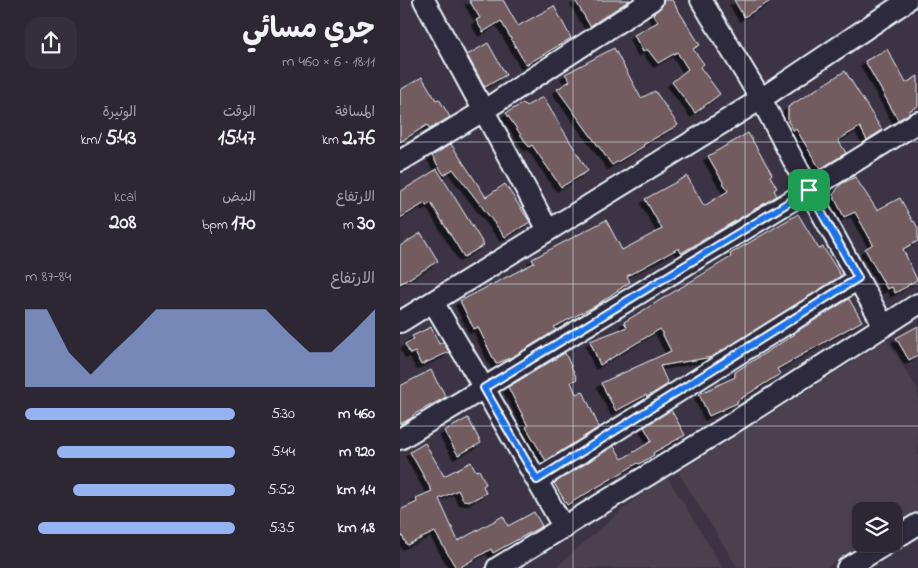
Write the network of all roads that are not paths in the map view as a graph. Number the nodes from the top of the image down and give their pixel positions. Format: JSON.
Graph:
{"nodes":[{"id":1,"x":424,"y":0,"type":"edge"},
{"id":2,"x":652,"y":0,"type":"edge"},
{"id":3,"x":701,"y":0,"type":"edge"},
{"id":4,"x":907,"y":0,"type":"edge"},
{"id":5,"x":761,"y":99,"type":"junction"},
{"id":6,"x":484,"y":112,"type":"junction"},
{"id":7,"x":918,"y":122,"type":"edge"},
{"id":8,"x":400,"y":161,"type":"edge"},
{"id":9,"x":809,"y":190,"type":"junction"},
{"id":10,"x":548,"y":230,"type":"junction"},
{"id":11,"x":858,"y":278,"type":"junction"},
{"id":12,"x":433,"y":302,"type":"junction"},
{"id":13,"x":918,"y":304,"type":"edge"},
{"id":14,"x":400,"y":322,"type":"edge"},
{"id":15,"x":884,"y":326,"type":"junction"},
{"id":16,"x":484,"y":388,"type":"junction"},
{"id":17,"x":400,"y":439,"type":"edge"},
{"id":18,"x":537,"y":480,"type":"junction"},
{"id":19,"x":918,"y":524,"type":"edge"},
{"id":20,"x":564,"y":528,"type":"junction"},
{"id":21,"x":902,"y":534,"type":"edge"},
{"id":22,"x":873,"y":552,"type":"edge"},
{"id":23,"x":498,"y":568,"type":"edge"},
{"id":24,"x":847,"y":568,"type":"edge"}],
"edges":[{"from":1,"to":6,"type":"street"},
{"from":2,"to":6,"type":"street"},
{"from":3,"to":5,"type":"street"},
{"from":4,"to":5,"type":"street"},
{"from":5,"to":9,"type":"street"},
{"from":5,"to":10,"type":"street"},
{"from":6,"to":8,"type":"street"},
{"from":6,"to":10,"type":"street"},
{"from":7,"to":9,"type":"street"},
{"from":9,"to":11,"type":"street"},
{"from":9,"to":16,"type":"street"},
{"from":10,"to":12,"type":"street"},
{"from":11,"to":15,"type":"street"},
{"from":11,"to":18,"type":"street"},
{"from":12,"to":14,"type":"street"},
{"from":12,"to":16,"type":"street"},
{"from":13,"to":15,"type":"street"},
{"from":15,"to":20,"type":"street"},
{"from":16,"to":17,"type":"street"},
{"from":16,"to":18,"type":"street"},
{"from":18,"to":20,"type":"street"},
{"from":19,"to":21,"type":"street"},
{"from":20,"to":23,"type":"street"},
{"from":22,"to":24,"type":"street"}]}
